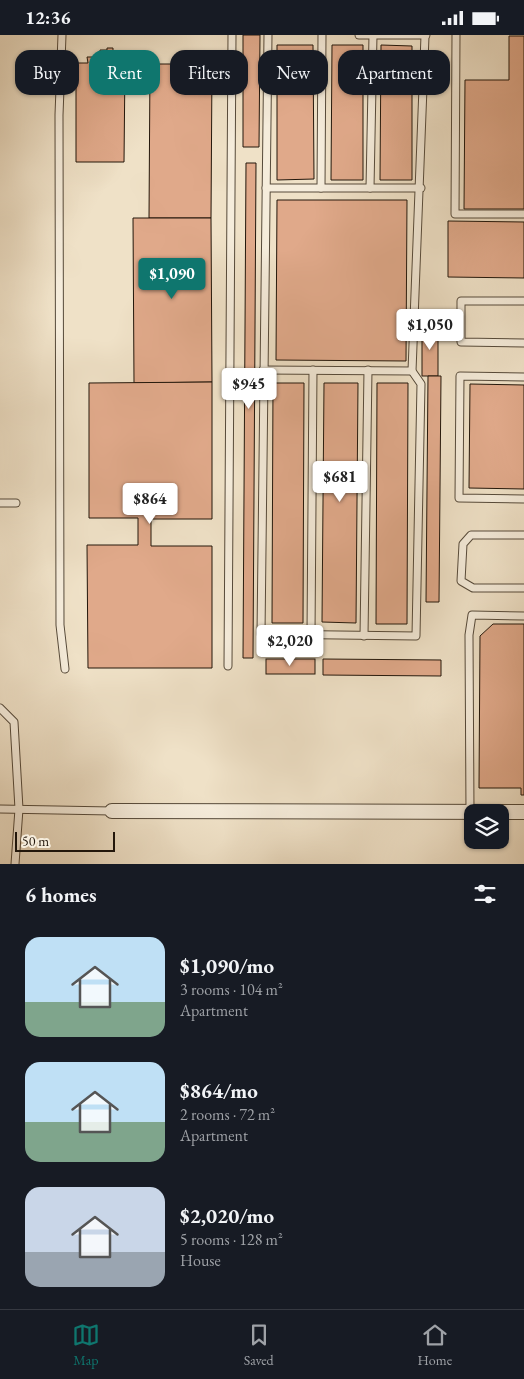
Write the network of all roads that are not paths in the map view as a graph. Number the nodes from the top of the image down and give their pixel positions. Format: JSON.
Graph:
{"nodes":[{"id":1,"x":62,"y":35,"type":"edge"},
{"id":2,"x":232,"y":35,"type":"edge"},
{"id":3,"x":268,"y":35,"type":"edge"},
{"id":4,"x":322,"y":35,"type":"edge"},
{"id":5,"x":359,"y":35,"type":"edge"},
{"id":6,"x":373,"y":35,"type":"edge"},
{"id":7,"x":426,"y":35,"type":"edge"},
{"id":8,"x":456,"y":35,"type":"edge"},
{"id":9,"x":266,"y":188,"type":"junction"},
{"id":10,"x":321,"y":188,"type":"junction"},
{"id":11,"x":370,"y":188,"type":"junction"},
{"id":12,"x":421,"y":188,"type":"junction"},
{"id":13,"x":524,"y":214,"type":"edge"},
{"id":14,"x":524,"y":301,"type":"edge"},
{"id":15,"x":524,"y":343,"type":"edge"},
{"id":16,"x":263,"y":369,"type":"junction"},
{"id":17,"x":314,"y":370,"type":"junction"},
{"id":18,"x":368,"y":370,"type":"junction"},
{"id":19,"x":412,"y":371,"type":"junction"},
{"id":20,"x":524,"y":377,"type":"edge"},
{"id":21,"x":524,"y":499,"type":"edge"},
{"id":22,"x":0,"y":503,"type":"edge"},
{"id":23,"x":16,"y":503,"type":"dead end"},
{"id":24,"x":524,"y":535,"type":"edge"},
{"id":25,"x":524,"y":588,"type":"edge"},
{"id":26,"x":524,"y":616,"type":"edge"},
{"id":27,"x":311,"y":635,"type":"junction"},
{"id":28,"x":364,"y":635,"type":"junction"},
{"id":29,"x":228,"y":666,"type":"dead end"},
{"id":30,"x":65,"y":669,"type":"dead end"},
{"id":31,"x":0,"y":708,"type":"edge"},
{"id":32,"x":470,"y":804,"type":"edge"},
{"id":33,"x":0,"y":809,"type":"edge"},
{"id":34,"x":19,"y":809,"type":"junction"},
{"id":35,"x":112,"y":811,"type":"joint"},
{"id":36,"x":464,"y":812,"type":"edge"},
{"id":37,"x":509,"y":812,"type":"edge"},
{"id":38,"x":524,"y":812,"type":"edge"},
{"id":39,"x":15,"y":864,"type":"edge"}],
"edges":[{"from":1,"to":30,"type":"lane"},
{"from":2,"to":29,"type":"lane"},
{"from":3,"to":9,"type":"lane"},
{"from":4,"to":10,"type":"lane"},
{"from":5,"to":6,"type":"lane"},
{"from":6,"to":7,"type":"lane"},
{"from":6,"to":11,"type":"lane"},
{"from":7,"to":12,"type":"lane"},
{"from":8,"to":13,"type":"lane"},
{"from":9,"to":10,"type":"lane"},
{"from":9,"to":16,"type":"lane"},
{"from":10,"to":11,"type":"lane"},
{"from":11,"to":12,"type":"lane"},
{"from":12,"to":19,"type":"lane"},
{"from":14,"to":15,"type":"lane"},
{"from":16,"to":17,"type":"lane"},
{"from":16,"to":27,"type":"lane"},
{"from":17,"to":18,"type":"lane"},
{"from":17,"to":27,"type":"lane"},
{"from":18,"to":19,"type":"lane"},
{"from":18,"to":28,"type":"lane"},
{"from":19,"to":28,"type":"lane"},
{"from":20,"to":21,"type":"lane"},
{"from":22,"to":23,"type":"lane"},
{"from":24,"to":25,"type":"lane"},
{"from":26,"to":32,"type":"lane"},
{"from":27,"to":28,"type":"lane"},
{"from":31,"to":34,"type":"lane"},
{"from":33,"to":34,"type":"lane"},
{"from":34,"to":35,"type":"lane"},
{"from":34,"to":39,"type":"lane"},
{"from":35,"to":36,"type":"street"},
{"from":37,"to":38,"type":"street"}]}
